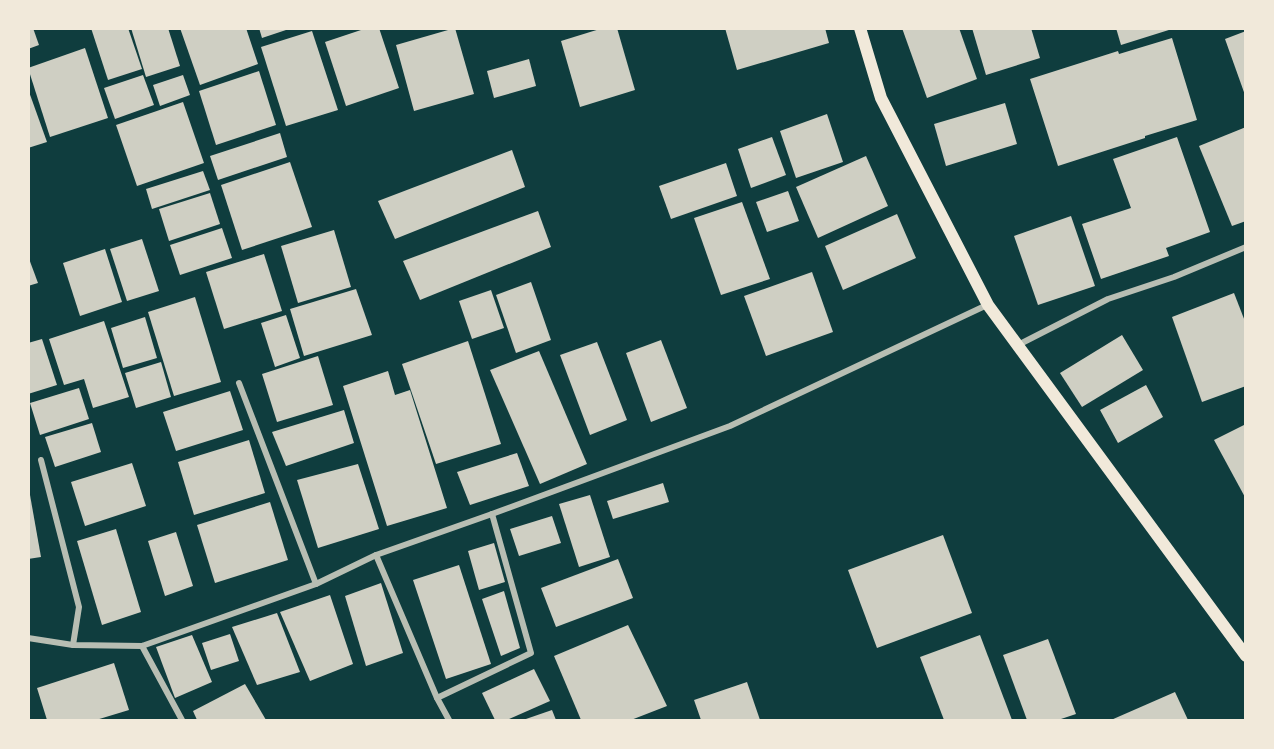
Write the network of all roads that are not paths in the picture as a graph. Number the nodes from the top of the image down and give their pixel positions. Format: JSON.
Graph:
{"nodes":[{"id":1,"x":860,"y":28,"type":"edge"},
{"id":2,"x":1245,"y":247,"type":"edge"},
{"id":3,"x":988,"y":305,"type":"junction"},
{"id":4,"x":1017,"y":346,"type":"junction"},
{"id":5,"x":239,"y":383,"type":"dead end"},
{"id":6,"x":41,"y":460,"type":"dead end"},
{"id":7,"x":492,"y":514,"type":"junction"},
{"id":8,"x":376,"y":555,"type":"junction"},
{"id":9,"x":316,"y":584,"type":"junction"},
{"id":10,"x":28,"y":638,"type":"edge"},
{"id":11,"x":73,"y":645,"type":"junction"},
{"id":12,"x":142,"y":646,"type":"junction"},
{"id":13,"x":1245,"y":656,"type":"edge"},
{"id":14,"x":437,"y":698,"type":"junction"},
{"id":15,"x":182,"y":720,"type":"edge"},
{"id":16,"x":449,"y":720,"type":"edge"}],
"edges":[{"from":1,"to":3,"type":"main road"},
{"from":2,"to":4,"type":"street"},
{"from":3,"to":4,"type":"main road"},
{"from":3,"to":7,"type":"street"},
{"from":4,"to":13,"type":"main road"},
{"from":5,"to":9,"type":"street"},
{"from":6,"to":11,"type":"street"},
{"from":7,"to":8,"type":"street"},
{"from":7,"to":14,"type":"street"},
{"from":8,"to":9,"type":"street"},
{"from":8,"to":14,"type":"street"},
{"from":9,"to":12,"type":"street"},
{"from":10,"to":11,"type":"street"},
{"from":11,"to":12,"type":"street"},
{"from":12,"to":15,"type":"street"},
{"from":14,"to":16,"type":"street"}]}
